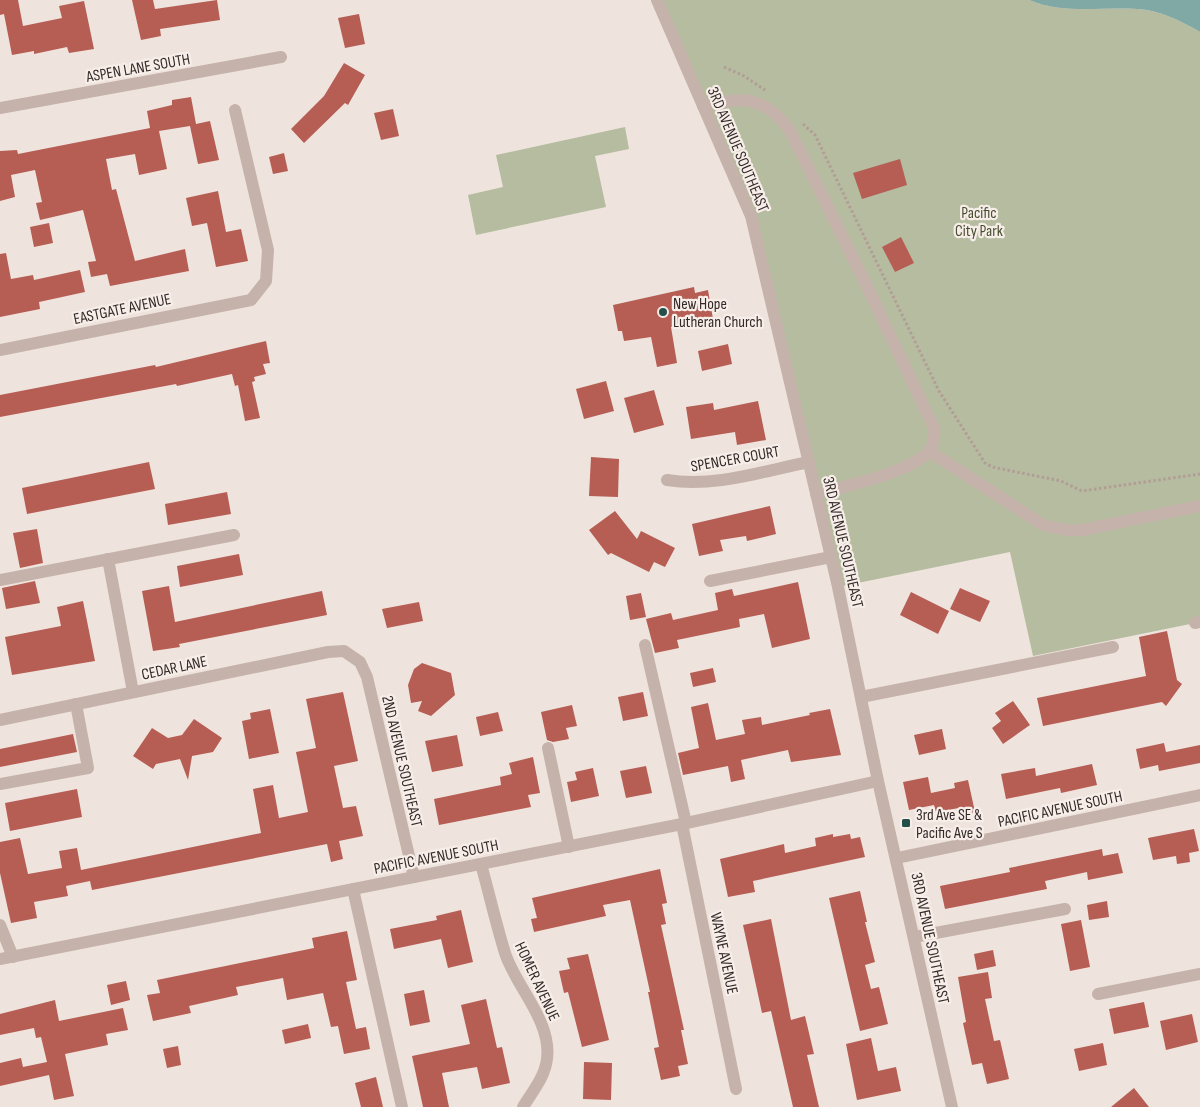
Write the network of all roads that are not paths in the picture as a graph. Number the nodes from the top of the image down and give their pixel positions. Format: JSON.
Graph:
{"nodes":[{"id":1,"x":657,"y":0,"type":"edge"},
{"id":2,"x":280,"y":57,"type":"dead end"},
{"id":3,"x":703,"y":106,"type":"junction"},
{"id":4,"x":0,"y":108,"type":"edge"},
{"id":5,"x":235,"y":110,"type":"dead end"},
{"id":6,"x":0,"y":350,"type":"edge"},
{"id":7,"x":929,"y":452,"type":"junction"},
{"id":8,"x":808,"y":462,"type":"junction"},
{"id":9,"x":667,"y":480,"type":"dead end"},
{"id":10,"x":816,"y":494,"type":"junction"},
{"id":11,"x":1200,"y":506,"type":"edge"},
{"id":12,"x":234,"y":535,"type":"dead end"},
{"id":13,"x":831,"y":558,"type":"junction"},
{"id":14,"x":108,"y":560,"type":"junction"},
{"id":15,"x":0,"y":580,"type":"edge"},
{"id":16,"x":710,"y":581,"type":"dead end"},
{"id":17,"x":645,"y":644,"type":"dead end"},
{"id":18,"x":1113,"y":647,"type":"dead end"},
{"id":19,"x":354,"y":656,"type":"joint"},
{"id":20,"x":133,"y":692,"type":"junction"},
{"id":21,"x":861,"y":698,"type":"junction"},
{"id":22,"x":76,"y":704,"type":"junction"},
{"id":23,"x":0,"y":720,"type":"edge"},
{"id":24,"x":548,"y":748,"type":"dead end"},
{"id":25,"x":878,"y":781,"type":"junction"},
{"id":26,"x":0,"y":784,"type":"edge"},
{"id":27,"x":1200,"y":795,"type":"edge"},
{"id":28,"x":684,"y":824,"type":"junction"},
{"id":29,"x":569,"y":846,"type":"junction"},
{"id":30,"x":897,"y":858,"type":"junction"},
{"id":31,"x":481,"y":864,"type":"junction"},
{"id":32,"x":414,"y":877,"type":"junction"},
{"id":33,"x":353,"y":890,"type":"junction"},
{"id":34,"x":1065,"y":909,"type":"dead end"},
{"id":35,"x":0,"y":925,"type":"edge"},
{"id":36,"x":914,"y":937,"type":"junction"},
{"id":37,"x":13,"y":956,"type":"junction"},
{"id":38,"x":0,"y":959,"type":"edge"},
{"id":39,"x":1200,"y":974,"type":"edge"},
{"id":40,"x":1098,"y":994,"type":"dead end"},
{"id":41,"x":736,"y":1089,"type":"dead end"},
{"id":42,"x":402,"y":1107,"type":"edge"},
{"id":43,"x":523,"y":1107,"type":"edge"},
{"id":44,"x":952,"y":1107,"type":"edge"}],
"edges":[{"from":1,"to":3,"type":"street","name":"3RD AVENUE SOUTHEAST"},
{"from":2,"to":4,"type":"street","name":"ASPEN LANE SOUTH"},
{"from":3,"to":7,"type":"street"},
{"from":3,"to":8,"type":"street","name":"3RD AVENUE SOUTHEAST"},
{"from":5,"to":6,"type":"street","name":"EASTGATE AVENUE"},
{"from":7,"to":10,"type":"street"},
{"from":7,"to":11,"type":"street"},
{"from":8,"to":9,"type":"street","name":"SPENCER COURT"},
{"from":8,"to":10,"type":"street","name":"3RD AVENUE SOUTHEAST"},
{"from":10,"to":13,"type":"street","name":"3RD AVENUE SOUTHEAST"},
{"from":12,"to":14,"type":"street"},
{"from":13,"to":16,"type":"street"},
{"from":13,"to":21,"type":"street","name":"3RD AVENUE SOUTHEAST"},
{"from":14,"to":15,"type":"street"},
{"from":14,"to":20,"type":"street"},
{"from":17,"to":28,"type":"street","name":"WAYNE AVENUE"},
{"from":18,"to":21,"type":"street"},
{"from":19,"to":20,"type":"street","name":"CEDAR LANE"},
{"from":19,"to":32,"type":"street","name":"2ND AVENUE SOUTHEAST"},
{"from":20,"to":22,"type":"street","name":"CEDAR LANE"},
{"from":21,"to":25,"type":"street","name":"3RD AVENUE SOUTHEAST"},
{"from":22,"to":23,"type":"street","name":"CEDAR LANE"},
{"from":22,"to":26,"type":"street"},
{"from":24,"to":29,"type":"street"},
{"from":25,"to":28,"type":"street","name":"PACIFIC AVENUE SOUTH"},
{"from":25,"to":30,"type":"street","name":"3RD AVENUE SOUTHEAST"},
{"from":27,"to":30,"type":"street","name":"PACIFIC AVENUE SOUTH"},
{"from":28,"to":29,"type":"street","name":"PACIFIC AVENUE SOUTH"},
{"from":28,"to":41,"type":"street","name":"WAYNE AVENUE"},
{"from":29,"to":31,"type":"street","name":"PACIFIC AVENUE SOUTH"},
{"from":30,"to":36,"type":"street","name":"3RD AVENUE SOUTHEAST"},
{"from":31,"to":32,"type":"street","name":"PACIFIC AVENUE SOUTH"},
{"from":31,"to":43,"type":"street","name":"HOMER AVENUE"},
{"from":32,"to":33,"type":"street","name":"PACIFIC AVENUE SOUTH"},
{"from":33,"to":37,"type":"street","name":"PACIFIC AVENUE SOUTH"},
{"from":33,"to":42,"type":"street"},
{"from":34,"to":36,"type":"street"},
{"from":35,"to":37,"type":"street"},
{"from":36,"to":44,"type":"street","name":"3RD AVENUE SOUTHEAST"},
{"from":37,"to":38,"type":"street","name":"PACIFIC AVENUE SOUTH"},
{"from":39,"to":40,"type":"street"}]}
